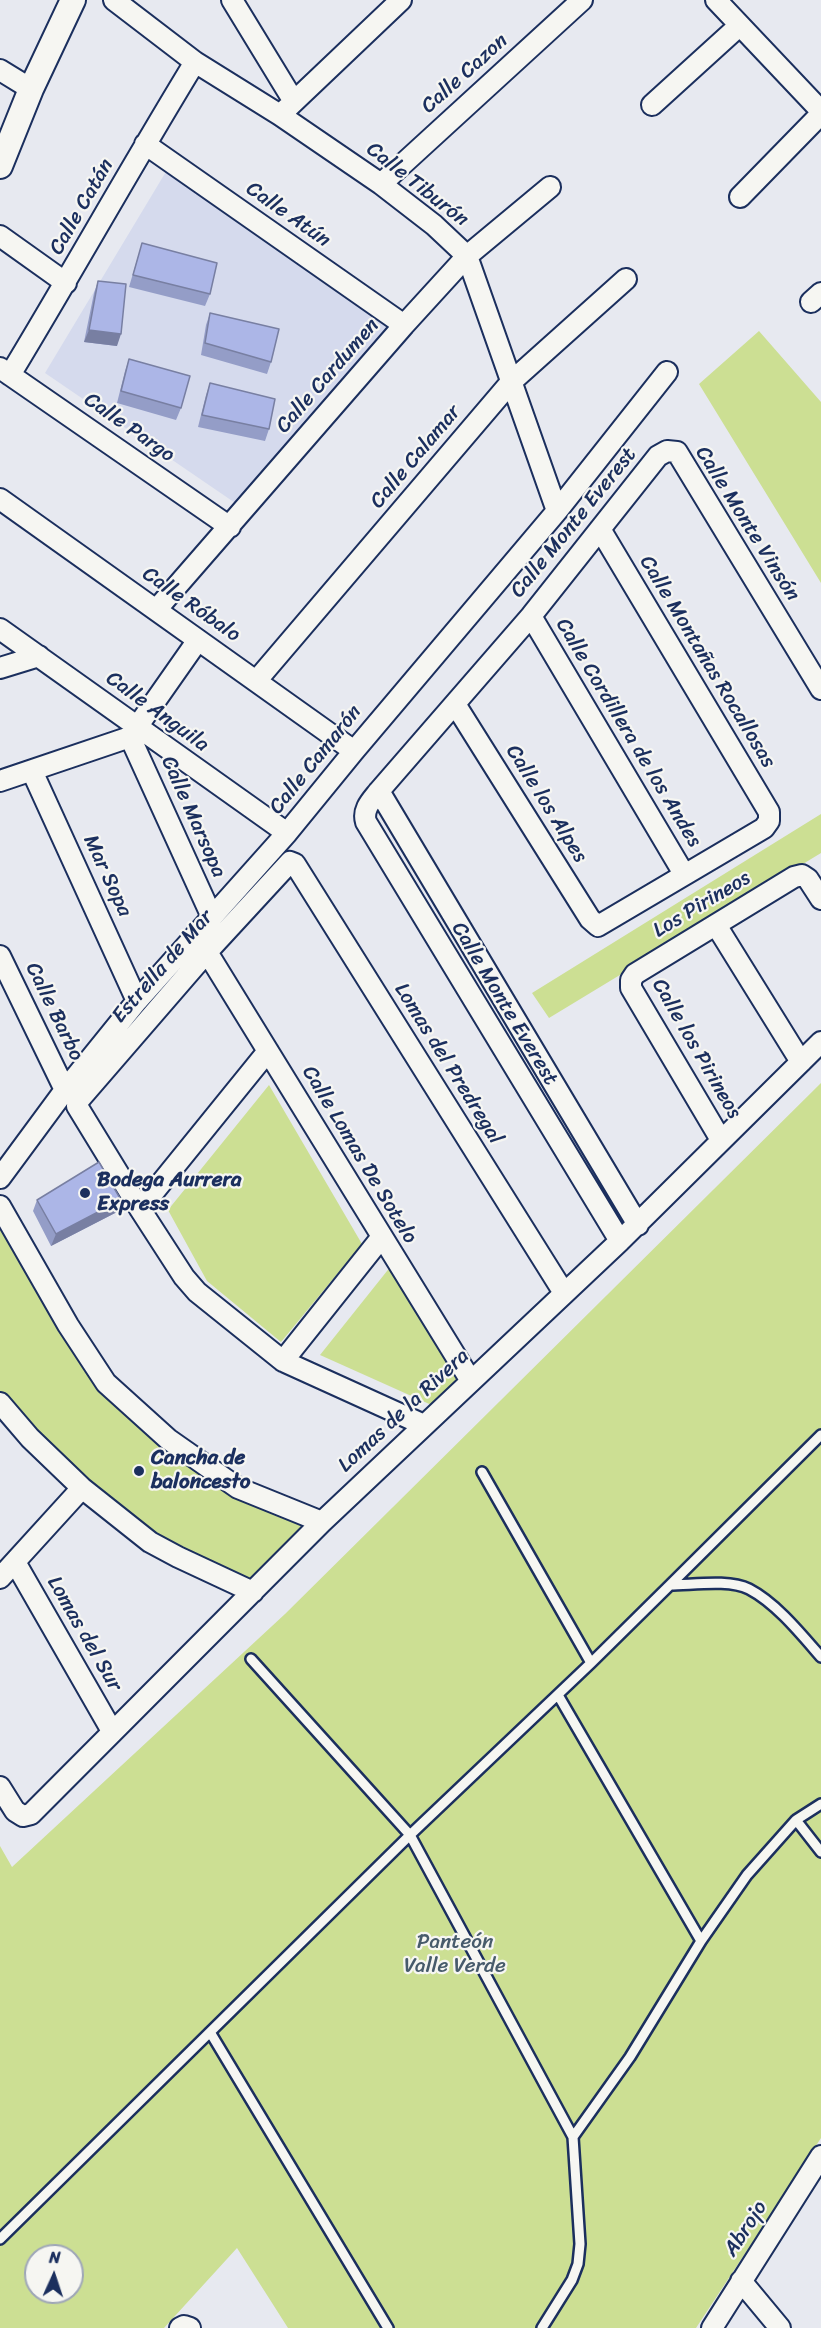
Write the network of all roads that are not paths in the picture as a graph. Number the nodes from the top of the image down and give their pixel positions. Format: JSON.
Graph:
{"nodes":[{"id":1,"x":73,"y":0,"type":"edge"},
{"id":2,"x":114,"y":0,"type":"edge"},
{"id":3,"x":232,"y":0,"type":"edge"},
{"id":4,"x":582,"y":0,"type":"edge"},
{"id":5,"x":716,"y":0,"type":"edge"},
{"id":6,"x":394,"y":3,"type":"edge"},
{"id":7,"x":739,"y":26,"type":"junction"},
{"id":8,"x":195,"y":62,"type":"junction"},
{"id":9,"x":0,"y":70,"type":"edge"},
{"id":10,"x":31,"y":89,"type":"junction"},
{"id":11,"x":652,"y":105,"type":"dead end"},
{"id":12,"x":286,"y":107,"type":"junction"},
{"id":13,"x":821,"y":112,"type":"edge"},
{"id":14,"x":145,"y":144,"type":"junction"},
{"id":15,"x":0,"y":166,"type":"edge"},
{"id":16,"x":381,"y":184,"type":"junction"},
{"id":17,"x":550,"y":187,"type":"dead end"},
{"id":18,"x":740,"y":197,"type":"dead end"},
{"id":19,"x":0,"y":236,"type":"edge"},
{"id":20,"x":467,"y":256,"type":"junction"},
{"id":21,"x":626,"y":279,"type":"dead end"},
{"id":22,"x":66,"y":283,"type":"junction"},
{"id":23,"x":404,"y":325,"type":"junction"},
{"id":24,"x":5,"y":371,"type":"edge"},
{"id":25,"x":667,"y":372,"type":"dead end"},
{"id":26,"x":511,"y":382,"type":"junction"},
{"id":27,"x":667,"y":451,"type":"joint"},
{"id":28,"x":0,"y":499,"type":"edge"},
{"id":29,"x":556,"y":511,"type":"junction"},
{"id":30,"x":230,"y":527,"type":"junction"},
{"id":31,"x":600,"y":529,"type":"junction"},
{"id":32,"x":156,"y":610,"type":"junction"},
{"id":33,"x":531,"y":616,"type":"junction"},
{"id":34,"x":0,"y":629,"type":"edge"},
{"id":35,"x":198,"y":640,"type":"junction"},
{"id":36,"x":39,"y":656,"type":"junction"},
{"id":37,"x":0,"y":668,"type":"edge"},
{"id":38,"x":256,"y":681,"type":"junction"},
{"id":39,"x":821,"y":689,"type":"edge"},
{"id":40,"x":455,"y":704,"type":"junction"},
{"id":41,"x":133,"y":732,"type":"junction"},
{"id":42,"x":354,"y":751,"type":"junction"},
{"id":43,"x":32,"y":771,"type":"junction"},
{"id":44,"x":0,"y":781,"type":"edge"},
{"id":45,"x":379,"y":791,"type":"junction"},
{"id":46,"x":287,"y":833,"type":"junction"},
{"id":47,"x":290,"y":862,"type":"joint"},
{"id":48,"x":684,"y":874,"type":"junction"},
{"id":49,"x":821,"y":899,"type":"edge"},
{"id":50,"x":212,"y":917,"type":"junction"},
{"id":51,"x":716,"y":925,"type":"junction"},
{"id":52,"x":207,"y":952,"type":"junction"},
{"id":53,"x":0,"y":956,"type":"edge"},
{"id":54,"x":631,"y":980,"type":"joint"},
{"id":55,"x":138,"y":1001,"type":"junction"},
{"id":56,"x":821,"y":1042,"type":"edge"},
{"id":57,"x":268,"y":1051,"type":"junction"},
{"id":58,"x":801,"y":1062,"type":"junction"},
{"id":59,"x":65,"y":1090,"type":"junction"},
{"id":60,"x":721,"y":1140,"type":"junction"},
{"id":61,"x":0,"y":1178,"type":"edge"},
{"id":62,"x":0,"y":1206,"type":"edge"},
{"id":63,"x":140,"y":1209,"type":"junction"},
{"id":64,"x":638,"y":1225,"type":"junction"},
{"id":65,"x":381,"y":1238,"type":"junction"},
{"id":66,"x":620,"y":1241,"type":"junction"},
{"id":67,"x":564,"y":1293,"type":"junction"},
{"id":68,"x":283,"y":1361,"type":"junction"},
{"id":69,"x":471,"y":1381,"type":"junction"},
{"id":70,"x":0,"y":1403,"type":"edge"},
{"id":71,"x":424,"y":1425,"type":"junction"},
{"id":72,"x":821,"y":1435,"type":"edge"},
{"id":73,"x":482,"y":1472,"type":"dead end"},
{"id":74,"x":82,"y":1488,"type":"junction"},
{"id":75,"x":322,"y":1522,"type":"junction"},
{"id":76,"x":15,"y":1562,"type":"junction"},
{"id":77,"x":0,"y":1578,"type":"edge"},
{"id":78,"x":670,"y":1585,"type":"junction"},
{"id":79,"x":253,"y":1592,"type":"junction"},
{"id":80,"x":821,"y":1656,"type":"edge"},
{"id":81,"x":252,"y":1659,"type":"dead end"},
{"id":82,"x":591,"y":1663,"type":"junction"},
{"id":83,"x":558,"y":1695,"type":"junction"},
{"id":84,"x":112,"y":1731,"type":"junction"},
{"id":85,"x":0,"y":1787,"type":"edge"},
{"id":86,"x":821,"y":1804,"type":"edge"},
{"id":87,"x":796,"y":1820,"type":"junction"},
{"id":88,"x":410,"y":1835,"type":"junction"},
{"id":89,"x":821,"y":1852,"type":"edge"},
{"id":90,"x":701,"y":1941,"type":"junction"},
{"id":91,"x":210,"y":2032,"type":"junction"},
{"id":92,"x":573,"y":2137,"type":"junction"},
{"id":93,"x":819,"y":2164,"type":"edge"},
{"id":94,"x":0,"y":2239,"type":"edge"},
{"id":95,"x":741,"y":2281,"type":"junction"},
{"id":96,"x":388,"y":2328,"type":"edge"},
{"id":97,"x":542,"y":2328,"type":"edge"},
{"id":98,"x":712,"y":2328,"type":"edge"},
{"id":99,"x":780,"y":2328,"type":"edge"}],
"edges":[{"from":1,"to":10,"type":"street"},
{"from":2,"to":8,"type":"street","name":"Calle Tiburón"},
{"from":3,"to":12,"type":"street"},
{"from":4,"to":16,"type":"street","name":"Calle Cazon"},
{"from":5,"to":7,"type":"street"},
{"from":6,"to":12,"type":"street"},
{"from":7,"to":11,"type":"street"},
{"from":7,"to":13,"type":"street"},
{"from":8,"to":12,"type":"street","name":"Calle Tiburón"},
{"from":8,"to":14,"type":"street","name":"Calle Catán"},
{"from":9,"to":10,"type":"street"},
{"from":10,"to":15,"type":"street"},
{"from":12,"to":16,"type":"street","name":"Calle Tiburón"},
{"from":13,"to":18,"type":"street"},
{"from":14,"to":22,"type":"street","name":"Calle Catán"},
{"from":14,"to":23,"type":"street","name":"Calle Atún"},
{"from":16,"to":20,"type":"street","name":"Calle Tiburón"},
{"from":17,"to":20,"type":"street","name":"Calle Cardumen"},
{"from":19,"to":22,"type":"street"},
{"from":20,"to":23,"type":"street","name":"Calle Cardumen"},
{"from":20,"to":26,"type":"street","name":"Calle Tiburón"},
{"from":21,"to":26,"type":"street","name":"Calle Calamar"},
{"from":22,"to":24,"type":"street","name":"Calle Catán"},
{"from":23,"to":30,"type":"street","name":"Calle Cardumen"},
{"from":24,"to":30,"type":"street","name":"Calle Pargo"},
{"from":25,"to":29,"type":"street","name":"Calle Camarón"},
{"from":26,"to":29,"type":"street","name":"Calle Tiburón"},
{"from":26,"to":38,"type":"street","name":"Calle Calamar"},
{"from":27,"to":31,"type":"street","name":"Calle Monte Everest"},
{"from":27,"to":39,"type":"street","name":"Calle Monte Vinsón"},
{"from":28,"to":32,"type":"street","name":"Calle Róbalo"},
{"from":29,"to":42,"type":"street","name":"Calle Camarón"},
{"from":30,"to":32,"type":"street","name":"Calle Cardumen"},
{"from":31,"to":33,"type":"street","name":"Calle Monte Everest"},
{"from":31,"to":48,"type":"street","name":"Calle Montañas Rocallosas"},
{"from":32,"to":35,"type":"street","name":"Calle Róbalo"},
{"from":33,"to":40,"type":"street","name":"Calle Monte Everest"},
{"from":33,"to":48,"type":"street","name":"Calle Cordillera de los Andes"},
{"from":34,"to":36,"type":"street","name":"Calle Anguila"},
{"from":35,"to":38,"type":"street","name":"Calle Róbalo"},
{"from":35,"to":41,"type":"street"},
{"from":36,"to":37,"type":"street"},
{"from":36,"to":41,"type":"street","name":"Calle Anguila"},
{"from":38,"to":42,"type":"street","name":"Calle Róbalo"},
{"from":40,"to":45,"type":"street","name":"Calle Monte Everest"},
{"from":40,"to":48,"type":"street","name":"Calle los Alpes"},
{"from":41,"to":43,"type":"street"},
{"from":41,"to":46,"type":"street","name":"Calle Anguila"},
{"from":41,"to":50,"type":"street","name":"Calle Marsopa"},
{"from":42,"to":46,"type":"street","name":"Calle Camarón"},
{"from":43,"to":44,"type":"street"},
{"from":43,"to":55,"type":"street","name":"Mar Sopa"},
{"from":45,"to":64,"type":"street","name":"Calle Monte Everest"},
{"from":45,"to":66,"type":"street","name":"Calle Monte Everest"},
{"from":46,"to":50,"type":"street","name":"Calle Camarón"},
{"from":47,"to":52,"type":"street","name":"Estrella de Mar"},
{"from":47,"to":67,"type":"street","name":"Lomas del Predregal"},
{"from":49,"to":51,"type":"street","name":"Los Pirineos"},
{"from":50,"to":55,"type":"street","name":"Calle Camarón"},
{"from":51,"to":54,"type":"street","name":"Los Pirineos"},
{"from":51,"to":58,"type":"street"},
{"from":52,"to":57,"type":"street","name":"Calle Lomas De Sotelo"},
{"from":52,"to":63,"type":"street","name":"Estrella de Mar"},
{"from":53,"to":59,"type":"street","name":"Calle Barbo"},
{"from":54,"to":60,"type":"street","name":"Calle los Pirineos"},
{"from":55,"to":59,"type":"street","name":"Calle Camarón"},
{"from":56,"to":58,"type":"street","name":"Lomas de la Rivera"},
{"from":57,"to":63,"type":"street"},
{"from":57,"to":65,"type":"street","name":"Calle Lomas De Sotelo"},
{"from":58,"to":60,"type":"street","name":"Lomas de la Rivera"},
{"from":59,"to":61,"type":"street","name":"Calle Camarón"},
{"from":60,"to":64,"type":"street","name":"Lomas de la Rivera"},
{"from":62,"to":75,"type":"street"},
{"from":63,"to":68,"type":"street"},
{"from":64,"to":66,"type":"street","name":"Lomas de la Rivera"},
{"from":65,"to":68,"type":"street"},
{"from":65,"to":69,"type":"street","name":"Calle Lomas De Sotelo"},
{"from":66,"to":67,"type":"street","name":"Lomas de la Rivera"},
{"from":67,"to":69,"type":"street","name":"Lomas de la Rivera"},
{"from":68,"to":71,"type":"street"},
{"from":69,"to":71,"type":"street","name":"Lomas de la Rivera"},
{"from":70,"to":74,"type":"street"},
{"from":71,"to":75,"type":"street","name":"Lomas de la Rivera"},
{"from":72,"to":78,"type":"lane"},
{"from":73,"to":82,"type":"lane"},
{"from":74,"to":76,"type":"street"},
{"from":74,"to":79,"type":"street"},
{"from":75,"to":79,"type":"street","name":"Lomas de la Rivera"},
{"from":76,"to":77,"type":"street"},
{"from":76,"to":84,"type":"street","name":"Lomas del Sur"},
{"from":78,"to":80,"type":"lane"},
{"from":78,"to":82,"type":"lane"},
{"from":79,"to":84,"type":"street","name":"Lomas de la Rivera"},
{"from":81,"to":88,"type":"lane"},
{"from":82,"to":83,"type":"lane"},
{"from":83,"to":88,"type":"lane"},
{"from":83,"to":90,"type":"lane"},
{"from":84,"to":85,"type":"street","name":"Lomas de la Rivera"},
{"from":86,"to":87,"type":"lane"},
{"from":87,"to":89,"type":"lane"},
{"from":87,"to":90,"type":"lane"},
{"from":88,"to":91,"type":"lane"},
{"from":88,"to":92,"type":"lane"},
{"from":90,"to":92,"type":"lane"},
{"from":91,"to":94,"type":"lane"},
{"from":91,"to":96,"type":"lane"},
{"from":92,"to":97,"type":"lane"},
{"from":93,"to":95,"type":"street","name":"Abrojo"},
{"from":95,"to":98,"type":"street","name":"Abrojo"},
{"from":95,"to":99,"type":"street"}]}
